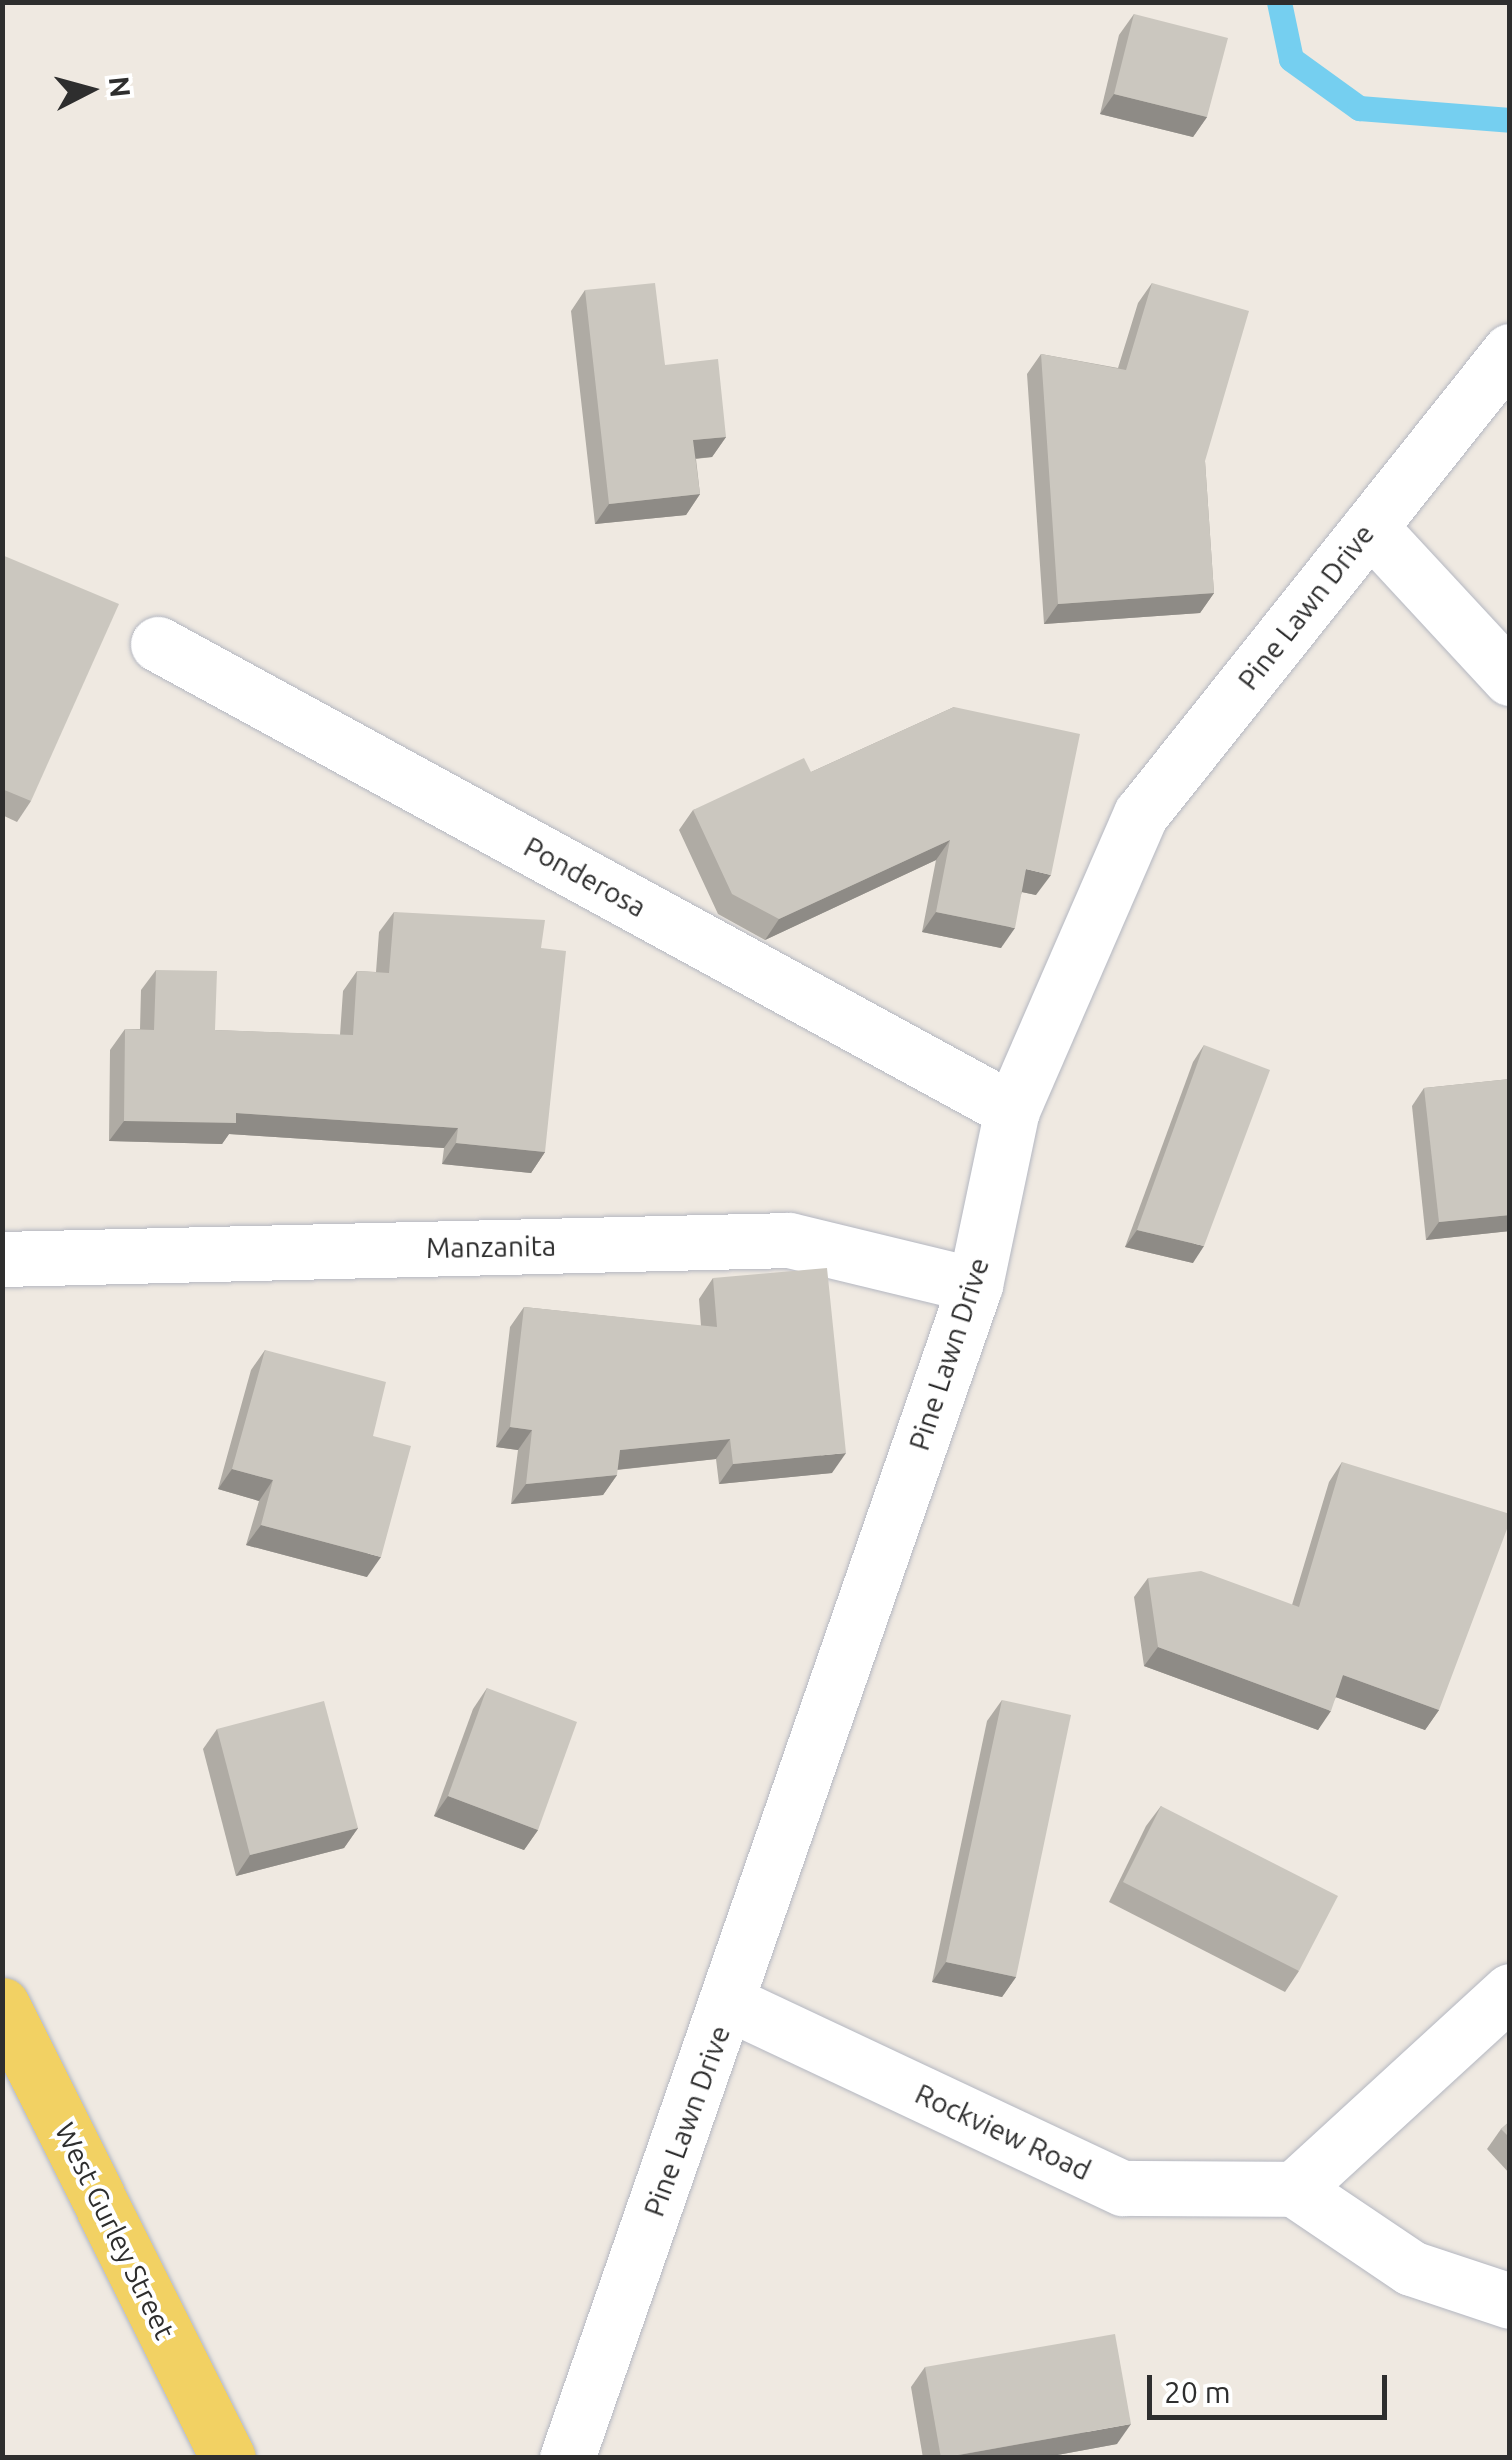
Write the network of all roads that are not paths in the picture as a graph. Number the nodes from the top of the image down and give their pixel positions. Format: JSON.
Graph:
{"nodes":[{"id":1,"x":1510,"y":351,"type":"edge"},
{"id":2,"x":1370,"y":527,"type":"junction"},
{"id":3,"x":158,"y":644,"type":"dead end"},
{"id":4,"x":1510,"y":678,"type":"edge"},
{"id":5,"x":1012,"y":1110,"type":"junction"},
{"id":6,"x":2,"y":1259,"type":"edge"},
{"id":7,"x":975,"y":1285,"type":"junction"},
{"id":8,"x":1510,"y":1991,"type":"edge"},
{"id":9,"x":729,"y":2003,"type":"junction"},
{"id":10,"x":2,"y":2005,"type":"edge"},
{"id":11,"x":1294,"y":2189,"type":"junction"},
{"id":12,"x":1510,"y":2302,"type":"edge"},
{"id":13,"x":228,"y":2458,"type":"edge"},
{"id":14,"x":567,"y":2458,"type":"edge"}],
"edges":[{"from":1,"to":2,"type":"street","name":"Pine Lawn Drive"},
{"from":2,"to":4,"type":"street"},
{"from":2,"to":5,"type":"street","name":"Pine Lawn Drive"},
{"from":3,"to":5,"type":"street","name":"Ponderosa"},
{"from":5,"to":7,"type":"street","name":"Pine Lawn Drive"},
{"from":6,"to":7,"type":"street","name":"Manzanita"},
{"from":7,"to":9,"type":"street","name":"Pine Lawn Drive"},
{"from":8,"to":11,"type":"street"},
{"from":9,"to":11,"type":"street","name":"Rockview Road"},
{"from":9,"to":14,"type":"street","name":"Pine Lawn Drive"},
{"from":10,"to":13,"type":"main road","name":"West Gurley Street"},
{"from":11,"to":12,"type":"street"}]}
